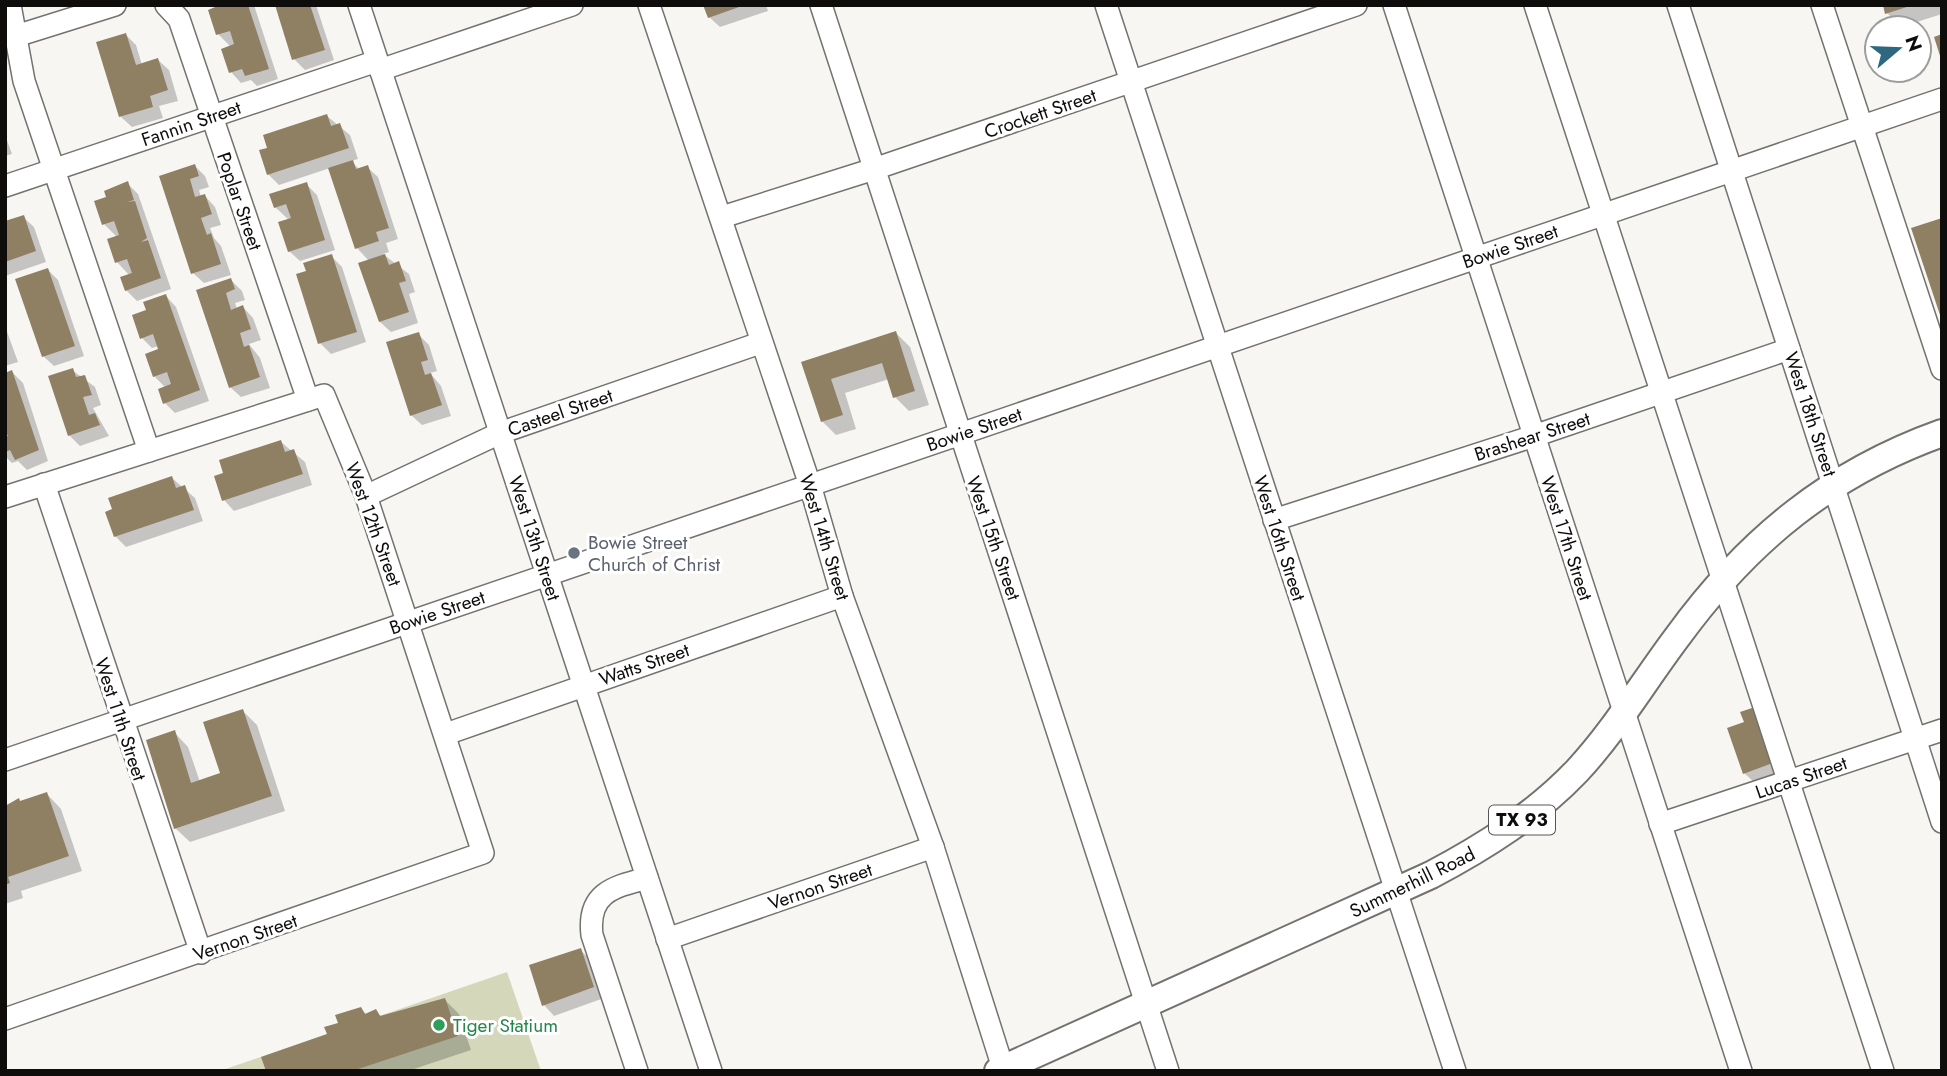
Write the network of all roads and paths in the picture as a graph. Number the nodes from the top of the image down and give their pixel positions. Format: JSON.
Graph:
{"nodes":[{"id":1,"x":10,"y":5,"type":"edge"},
{"id":2,"x":115,"y":5,"type":"edge"},
{"id":3,"x":166,"y":5,"type":"edge"},
{"id":4,"x":359,"y":5,"type":"edge"},
{"id":5,"x":572,"y":5,"type":"edge"},
{"id":6,"x":649,"y":5,"type":"edge"},
{"id":7,"x":821,"y":5,"type":"edge"},
{"id":8,"x":1106,"y":5,"type":"edge"},
{"id":9,"x":1356,"y":5,"type":"edge"},
{"id":10,"x":1394,"y":5,"type":"edge"},
{"id":11,"x":1535,"y":5,"type":"edge"},
{"id":12,"x":1678,"y":5,"type":"edge"},
{"id":13,"x":1822,"y":5,"type":"edge"},
{"id":14,"x":16,"y":36,"type":"junction"},
{"id":15,"x":379,"y":65,"type":"junction"},
{"id":16,"x":1131,"y":83,"type":"junction"},
{"id":17,"x":1942,"y":99,"type":"edge"},
{"id":18,"x":211,"y":117,"type":"junction"},
{"id":19,"x":1862,"y":126,"type":"junction"},
{"id":20,"x":874,"y":169,"type":"junction"},
{"id":21,"x":52,"y":170,"type":"junction"},
{"id":22,"x":1732,"y":171,"type":"junction"},
{"id":23,"x":5,"y":186,"type":"edge"},
{"id":24,"x":1603,"y":215,"type":"junction"},
{"id":25,"x":722,"y":217,"type":"junction"},
{"id":26,"x":1476,"y":258,"type":"junction"},
{"id":27,"x":760,"y":342,"type":"junction"},
{"id":28,"x":1217,"y":346,"type":"junction"},
{"id":29,"x":1789,"y":349,"type":"junction"},
{"id":30,"x":1942,"y":369,"type":"edge"},
{"id":31,"x":1661,"y":393,"type":"junction"},
{"id":32,"x":316,"y":398,"type":"junction"},
{"id":33,"x":500,"y":433,"type":"junction"},
{"id":34,"x":1942,"y":433,"type":"edge"},
{"id":35,"x":959,"y":434,"type":"junction"},
{"id":36,"x":1534,"y":436,"type":"junction"},
{"id":37,"x":149,"y":451,"type":"junction"},
{"id":38,"x":44,"y":484,"type":"junction"},
{"id":39,"x":1834,"y":484,"type":"junction"},
{"id":40,"x":810,"y":485,"type":"junction"},
{"id":41,"x":366,"y":496,"type":"junction"},
{"id":42,"x":5,"y":497,"type":"edge"},
{"id":43,"x":1275,"y":520,"type":"junction"},
{"id":44,"x":547,"y":575,"type":"junction"},
{"id":45,"x":1722,"y":579,"type":"junction"},
{"id":46,"x":842,"y":596,"type":"junction"},
{"id":47,"x":408,"y":622,"type":"junction"},
{"id":48,"x":584,"y":685,"type":"junction"},
{"id":49,"x":1624,"y":715,"type":"junction"},
{"id":50,"x":121,"y":720,"type":"junction"},
{"id":51,"x":1942,"y":730,"type":"edge"},
{"id":52,"x":446,"y":734,"type":"junction"},
{"id":53,"x":1915,"y":739,"type":"junction"},
{"id":54,"x":5,"y":760,"type":"edge"},
{"id":55,"x":1788,"y":781,"type":"junction"},
{"id":56,"x":1942,"y":822,"type":"edge"},
{"id":57,"x":1660,"y":824,"type":"junction"},
{"id":58,"x":933,"y":847,"type":"junction"},
{"id":59,"x":483,"y":853,"type":"joint"},
{"id":60,"x":647,"y":878,"type":"junction"},
{"id":61,"x":1396,"y":892,"type":"junction"},
{"id":62,"x":667,"y":939,"type":"junction"},
{"id":63,"x":201,"y":953,"type":"junction"},
{"id":64,"x":1146,"y":1004,"type":"junction"},
{"id":65,"x":5,"y":1018,"type":"edge"},
{"id":66,"x":1001,"y":1070,"type":"edge"},
{"id":67,"x":636,"y":1071,"type":"edge"},
{"id":68,"x":711,"y":1071,"type":"edge"},
{"id":69,"x":1168,"y":1071,"type":"edge"},
{"id":70,"x":1455,"y":1071,"type":"edge"},
{"id":71,"x":1741,"y":1071,"type":"edge"},
{"id":72,"x":1883,"y":1071,"type":"edge"}],
"edges":[{"from":1,"to":14,"type":"street"},
{"from":2,"to":14,"type":"street"},
{"from":3,"to":18,"type":"street","name":"Poplar Street"},
{"from":4,"to":15,"type":"street","name":"West 13th Street"},
{"from":5,"to":15,"type":"street","name":"Fannin Street"},
{"from":6,"to":25,"type":"street","name":"West 14th Street"},
{"from":7,"to":20,"type":"street","name":"West 15th Street"},
{"from":8,"to":16,"type":"street","name":"West 16th Street"},
{"from":9,"to":16,"type":"street","name":"Crockett Street"},
{"from":10,"to":26,"type":"street","name":"West 17th Street"},
{"from":11,"to":24,"type":"street"},
{"from":12,"to":22,"type":"street","name":"West 18th Street"},
{"from":13,"to":19,"type":"street"},
{"from":14,"to":21,"type":"street"},
{"from":15,"to":18,"type":"street","name":"Fannin Street"},
{"from":15,"to":33,"type":"street","name":"West 13th Street"},
{"from":16,"to":20,"type":"street","name":"Crockett Street"},
{"from":16,"to":28,"type":"street","name":"West 16th Street"},
{"from":17,"to":19,"type":"street","name":"Bowie Street"},
{"from":18,"to":21,"type":"street","name":"Fannin Street"},
{"from":18,"to":32,"type":"street","name":"Poplar Street"},
{"from":19,"to":22,"type":"street","name":"Bowie Street"},
{"from":19,"to":30,"type":"street"},
{"from":20,"to":25,"type":"street","name":"Crockett Street"},
{"from":20,"to":35,"type":"street","name":"West 15th Street"},
{"from":21,"to":23,"type":"street","name":"Fannin Street"},
{"from":21,"to":37,"type":"street"},
{"from":22,"to":24,"type":"street","name":"Bowie Street"},
{"from":22,"to":29,"type":"street","name":"West 18th Street"},
{"from":24,"to":26,"type":"street","name":"Bowie Street"},
{"from":24,"to":31,"type":"street"},
{"from":25,"to":27,"type":"street","name":"West 14th Street"},
{"from":26,"to":28,"type":"street","name":"Bowie Street"},
{"from":26,"to":36,"type":"street","name":"West 17th Street"},
{"from":27,"to":33,"type":"street","name":"Casteel Street"},
{"from":27,"to":40,"type":"street","name":"West 14th Street"},
{"from":28,"to":35,"type":"street","name":"Bowie Street"},
{"from":28,"to":43,"type":"street","name":"West 16th Street"},
{"from":29,"to":31,"type":"street","name":"Brashear Street"},
{"from":29,"to":39,"type":"street","name":"West 18th Street"},
{"from":31,"to":36,"type":"street","name":"Brashear Street"},
{"from":31,"to":45,"type":"street"},
{"from":32,"to":37,"type":"street"},
{"from":32,"to":41,"type":"street","name":"West 12th Street"},
{"from":33,"to":41,"type":"street","name":"Casteel Street"},
{"from":33,"to":44,"type":"street","name":"West 13th Street"},
{"from":34,"to":39,"type":"main road","name":"Summerhill Road","number":"TX 93"},
{"from":35,"to":40,"type":"street","name":"Bowie Street"},
{"from":35,"to":64,"type":"street","name":"West 15th Street"},
{"from":36,"to":43,"type":"street","name":"Brashear Street"},
{"from":36,"to":49,"type":"street","name":"West 17th Street"},
{"from":37,"to":38,"type":"street"},
{"from":38,"to":42,"type":"street"},
{"from":38,"to":50,"type":"street","name":"West 11th Street"},
{"from":39,"to":45,"type":"main road","name":"Summerhill Road","number":"TX 93"},
{"from":39,"to":53,"type":"street","name":"West 18th Street"},
{"from":40,"to":44,"type":"street","name":"Bowie Street"},
{"from":40,"to":46,"type":"street","name":"West 14th Street"},
{"from":41,"to":47,"type":"street","name":"West 12th Street"},
{"from":43,"to":61,"type":"street","name":"West 16th Street"},
{"from":44,"to":47,"type":"street","name":"Bowie Street"},
{"from":44,"to":48,"type":"street","name":"West 13th Street"},
{"from":45,"to":49,"type":"main road","name":"Summerhill Road","number":"TX 93"},
{"from":45,"to":55,"type":"street"},
{"from":46,"to":48,"type":"street","name":"Watts Street"},
{"from":46,"to":58,"type":"street","name":"West 14th Street"},
{"from":47,"to":50,"type":"street","name":"Bowie Street"},
{"from":47,"to":52,"type":"street","name":"West 12th Street"},
{"from":48,"to":52,"type":"street","name":"Watts Street"},
{"from":48,"to":60,"type":"street","name":"West 13th Street"},
{"from":49,"to":57,"type":"street","name":"West 17th Street"},
{"from":49,"to":61,"type":"main road","name":"Summerhill Road","number":"TX 93"},
{"from":50,"to":54,"type":"street","name":"Bowie Street"},
{"from":50,"to":63,"type":"street","name":"West 11th Street"},
{"from":51,"to":53,"type":"street","name":"Lucas Street"},
{"from":52,"to":59,"type":"street","name":"West 12th Street"},
{"from":53,"to":55,"type":"street","name":"Lucas Street"},
{"from":53,"to":56,"type":"street","name":"West 18th Street"},
{"from":55,"to":57,"type":"street","name":"Lucas Street"},
{"from":55,"to":72,"type":"street"},
{"from":57,"to":71,"type":"street","name":"West 17th Street"},
{"from":58,"to":62,"type":"street","name":"Vernon Street"},
{"from":58,"to":66,"type":"street","name":"West 14th Street"},
{"from":59,"to":63,"type":"street","name":"Vernon Street"},
{"from":60,"to":62,"type":"street","name":"West 13th Street"},
{"from":60,"to":67,"type":"street"},
{"from":61,"to":64,"type":"main road","name":"Summerhill Road","number":"TX 93"},
{"from":61,"to":70,"type":"street","name":"West 16th Street"},
{"from":62,"to":68,"type":"street","name":"West 13th Street"},
{"from":63,"to":65,"type":"street","name":"Vernon Street"},
{"from":64,"to":66,"type":"main road","name":"Summerhill Road","number":"TX 93"},
{"from":64,"to":69,"type":"street","name":"West 15th Street"}]}
